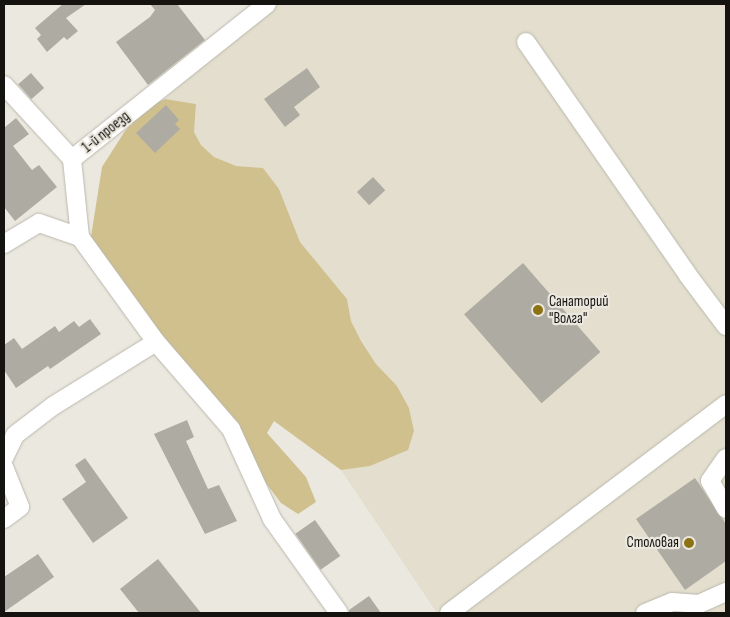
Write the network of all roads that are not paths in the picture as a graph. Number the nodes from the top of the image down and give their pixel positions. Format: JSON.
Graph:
{"nodes":[{"id":1,"x":267,"y":4,"type":"edge"},
{"id":2,"x":526,"y":42,"type":"dead end"},
{"id":3,"x":4,"y":85,"type":"edge"},
{"id":4,"x":72,"y":159,"type":"junction"},
{"id":5,"x":80,"y":237,"type":"junction"},
{"id":6,"x":4,"y":244,"type":"edge"},
{"id":7,"x":726,"y":326,"type":"edge"},
{"id":8,"x":156,"y":342,"type":"junction"},
{"id":9,"x":726,"y":404,"type":"edge"},
{"id":10,"x":4,"y":458,"type":"edge"},
{"id":11,"x":726,"y":458,"type":"edge"},
{"id":12,"x":4,"y":467,"type":"edge"},
{"id":13,"x":726,"y":509,"type":"edge"},
{"id":14,"x":4,"y":519,"type":"edge"},
{"id":15,"x":726,"y":592,"type":"edge"},
{"id":16,"x":339,"y":613,"type":"edge"},
{"id":17,"x":449,"y":613,"type":"edge"},
{"id":18,"x":645,"y":613,"type":"edge"}],
"edges":[{"from":1,"to":4,"type":"street","name":"1-й проезд"},
{"from":2,"to":7,"type":"street"},
{"from":3,"to":4,"type":"street"},
{"from":4,"to":5,"type":"street","name":"1-й проезд"},
{"from":5,"to":6,"type":"street"},
{"from":5,"to":8,"type":"street"},
{"from":8,"to":10,"type":"street"},
{"from":8,"to":16,"type":"street"},
{"from":9,"to":17,"type":"street"},
{"from":11,"to":13,"type":"street"},
{"from":12,"to":14,"type":"street"},
{"from":15,"to":18,"type":"street"}]}
